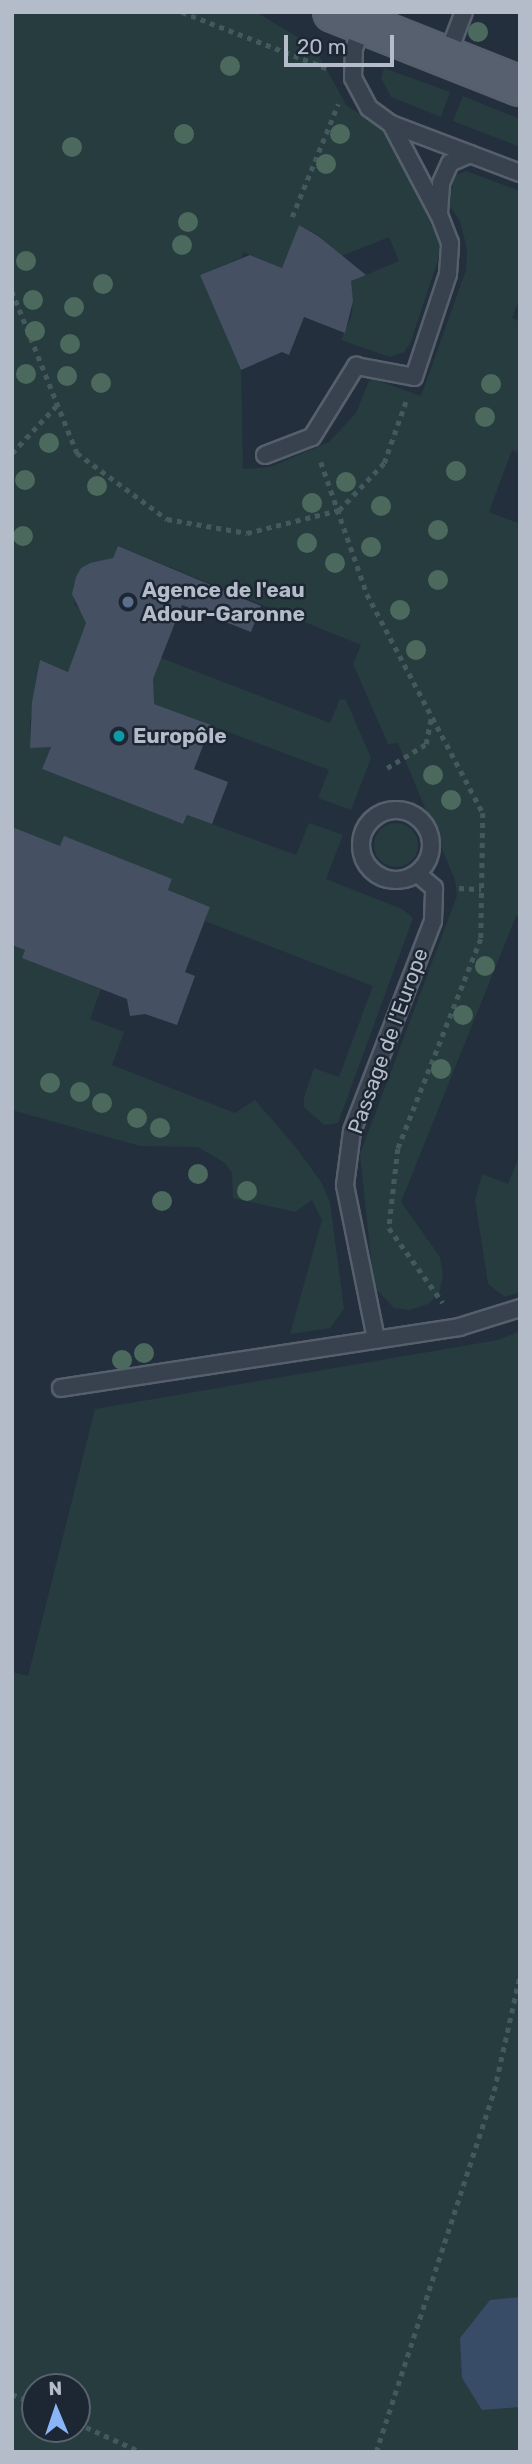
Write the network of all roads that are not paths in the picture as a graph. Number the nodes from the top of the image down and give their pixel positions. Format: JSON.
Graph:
{"nodes":[{"id":1,"x":464,"y":12,"type":"edge"},
{"id":2,"x":348,"y":18,"type":"edge"},
{"id":3,"x":447,"y":56,"type":"junction"},
{"id":4,"x":520,"y":86,"type":"edge"},
{"id":5,"x":391,"y":124,"type":"junction"},
{"id":6,"x":470,"y":154,"type":"junction"},
{"id":7,"x":520,"y":173,"type":"edge"},
{"id":8,"x":439,"y":215,"type":"junction"},
{"id":9,"x":265,"y":454,"type":"dead end"},
{"id":10,"x":418,"y":874,"type":"junction"},
{"id":11,"x":520,"y":1308,"type":"edge"},
{"id":12,"x":376,"y":1339,"type":"junction"},
{"id":13,"x":61,"y":1388,"type":"dead end"}],
"edges":[{"from":1,"to":3,"type":"lane"},
{"from":2,"to":3,"type":"main road"},
{"from":2,"to":5,"type":"lane"},
{"from":3,"to":4,"type":"main road"},
{"from":5,"to":6,"type":"lane"},
{"from":5,"to":8,"type":"lane"},
{"from":6,"to":7,"type":"lane"},
{"from":6,"to":8,"type":"lane"},
{"from":8,"to":9,"type":"lane"},
{"from":10,"to":10,"type":"lane"},
{"from":10,"to":12,"type":"lane","name":"Passage de l'Europe"},
{"from":11,"to":12,"type":"lane"},
{"from":12,"to":13,"type":"lane"}]}
